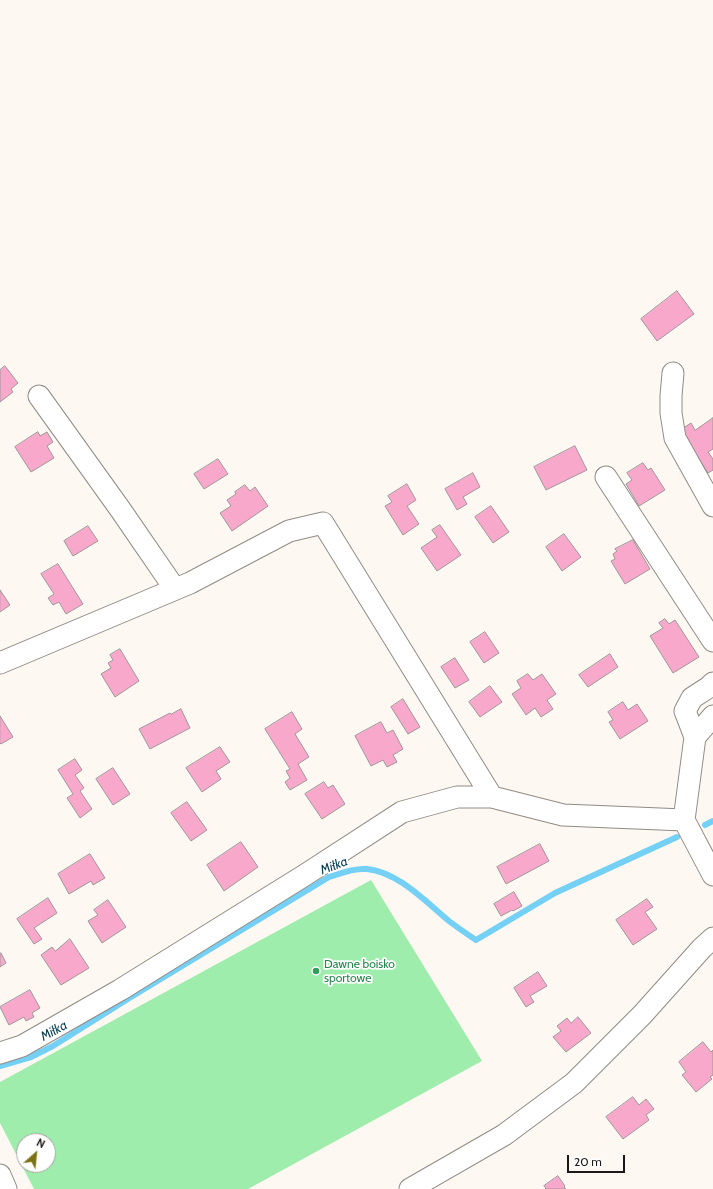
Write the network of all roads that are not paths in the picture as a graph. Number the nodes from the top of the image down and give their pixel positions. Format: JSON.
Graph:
{"nodes":[{"id":1,"x":673,"y":373,"type":"dead end"},
{"id":2,"x":39,"y":396,"type":"dead end"},
{"id":3,"x":606,"y":476,"type":"dead end"},
{"id":4,"x":713,"y":506,"type":"edge"},
{"id":5,"x":175,"y":589,"type":"junction"},
{"id":6,"x":713,"y":641,"type":"edge"},
{"id":7,"x":0,"y":663,"type":"edge"},
{"id":8,"x":713,"y":683,"type":"edge"},
{"id":9,"x":713,"y":716,"type":"edge"},
{"id":10,"x":695,"y":737,"type":"junction"},
{"id":11,"x":492,"y":797,"type":"junction"},
{"id":12,"x":684,"y":820,"type":"junction"},
{"id":13,"x":713,"y":875,"type":"edge"},
{"id":14,"x":713,"y":938,"type":"edge"},
{"id":15,"x":0,"y":1053,"type":"edge"},
{"id":16,"x":0,"y":1175,"type":"edge"},
{"id":17,"x":6,"y":1189,"type":"edge"},
{"id":18,"x":410,"y":1189,"type":"edge"}],
"edges":[{"from":1,"to":4,"type":"street"},
{"from":2,"to":5,"type":"street"},
{"from":3,"to":6,"type":"street"},
{"from":5,"to":7,"type":"street"},
{"from":5,"to":11,"type":"street"},
{"from":8,"to":10,"type":"street"},
{"from":9,"to":10,"type":"street"},
{"from":10,"to":12,"type":"street"},
{"from":11,"to":12,"type":"street"},
{"from":11,"to":15,"type":"street"},
{"from":12,"to":13,"type":"street"},
{"from":14,"to":18,"type":"street"},
{"from":16,"to":17,"type":"street"}]}
